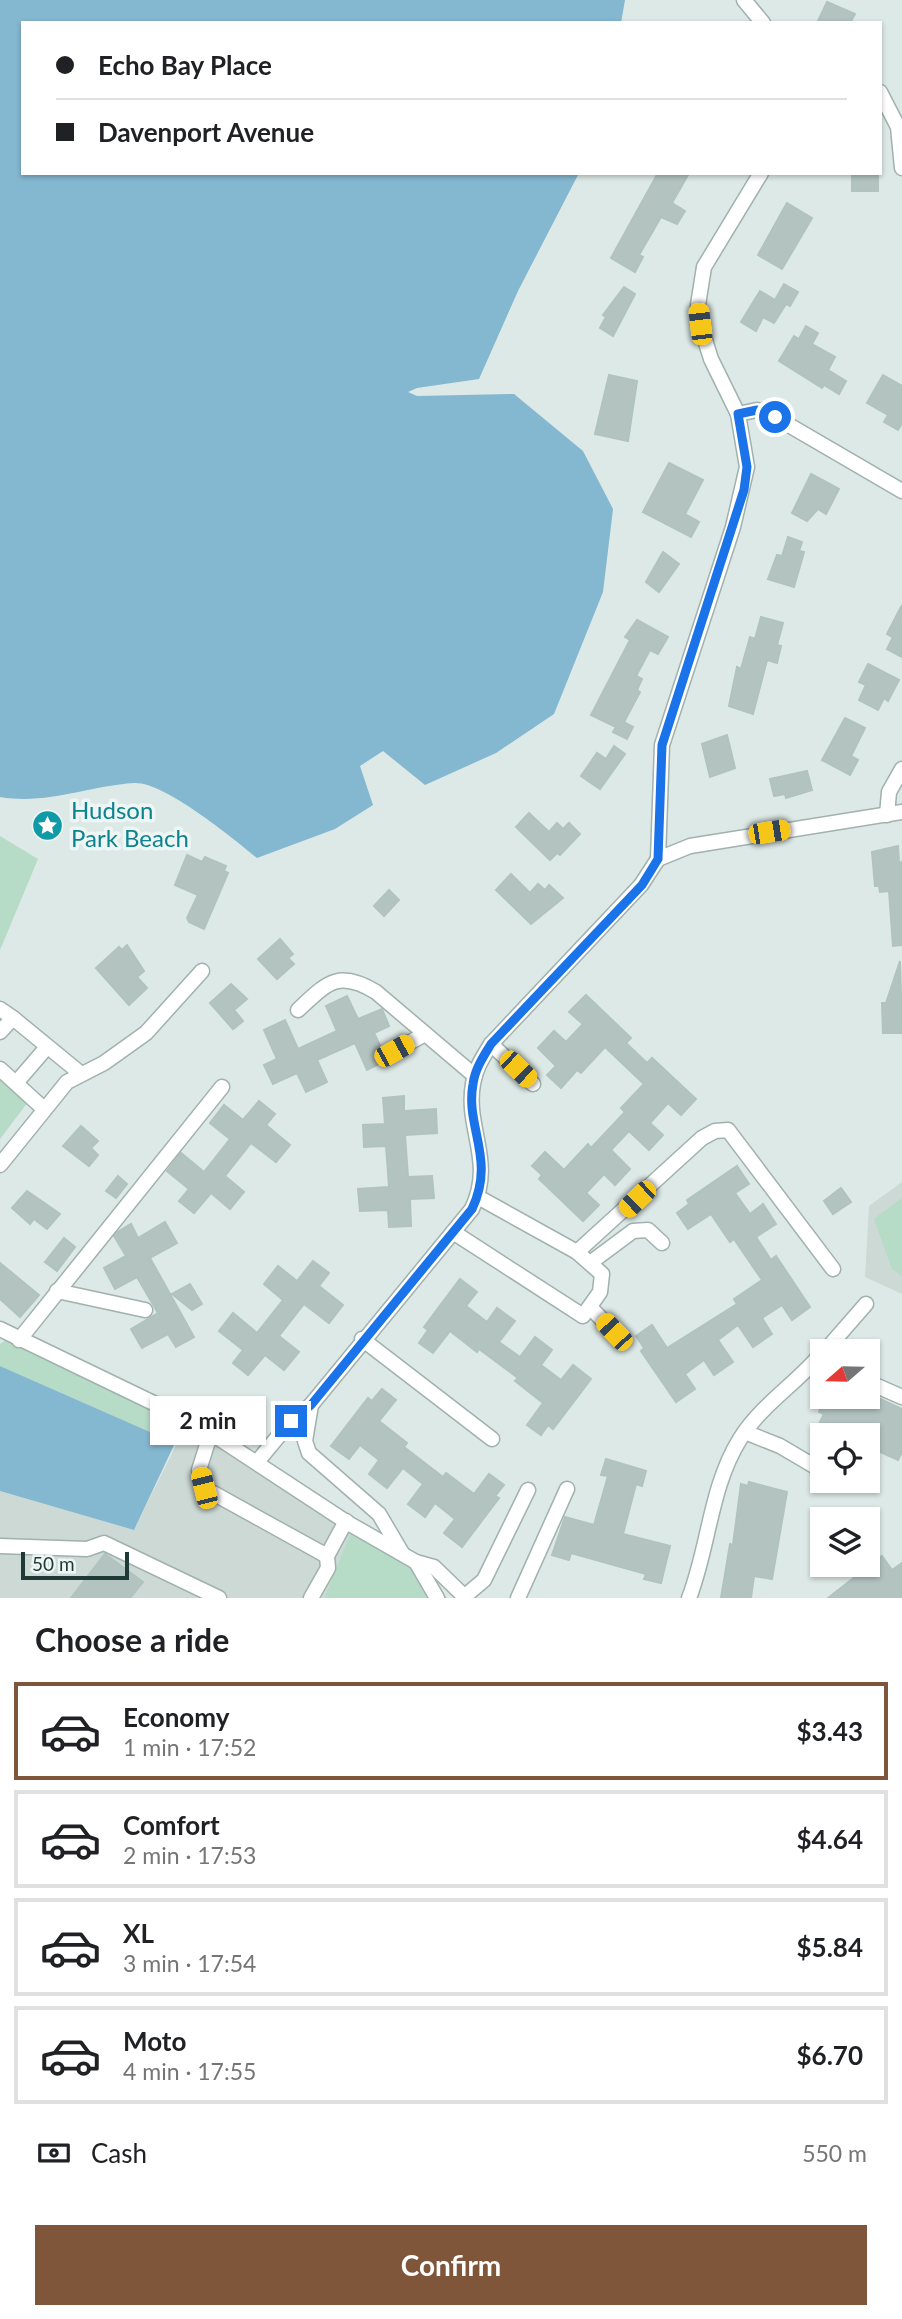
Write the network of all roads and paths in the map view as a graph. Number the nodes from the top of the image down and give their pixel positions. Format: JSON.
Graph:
{"nodes":[{"id":1,"x":744,"y":0,"type":"edge"},
{"id":2,"x":761,"y":21,"type":"edge"},
{"id":3,"x":882,"y":96,"type":"edge"},
{"id":4,"x":902,"y":168,"type":"edge"},
{"id":5,"x":760,"y":175,"type":"edge"},
{"id":6,"x":738,"y":414,"type":"junction"},
{"id":7,"x":902,"y":491,"type":"edge"},
{"id":8,"x":902,"y":769,"type":"edge"},
{"id":9,"x":895,"y":813,"type":"edge"},
{"id":10,"x":658,"y":859,"type":"junction"},
{"id":11,"x":202,"y":971,"type":"dead end"},
{"id":12,"x":0,"y":1009,"type":"edge"},
{"id":13,"x":298,"y":1010,"type":"dead end"},
{"id":14,"x":13,"y":1018,"type":"junction"},
{"id":15,"x":0,"y":1032,"type":"edge"},
{"id":16,"x":425,"y":1034,"type":"junction"},
{"id":17,"x":491,"y":1044,"type":"junction"},
{"id":18,"x":47,"y":1047,"type":"junction"},
{"id":19,"x":394,"y":1051,"type":"dead end"},
{"id":20,"x":0,"y":1069,"type":"edge"},
{"id":21,"x":80,"y":1073,"type":"junction"},
{"id":22,"x":475,"y":1076,"type":"junction"},
{"id":23,"x":16,"y":1083,"type":"junction"},
{"id":24,"x":533,"y":1084,"type":"dead end"},
{"id":25,"x":222,"y":1087,"type":"dead end"},
{"id":26,"x":44,"y":1109,"type":"junction"},
{"id":27,"x":0,"y":1165,"type":"edge"},
{"id":28,"x":478,"y":1197,"type":"junction"},
{"id":29,"x":453,"y":1232,"type":"junction"},
{"id":30,"x":662,"y":1243,"type":"dead end"},
{"id":31,"x":577,"y":1252,"type":"junction"},
{"id":32,"x":590,"y":1263,"type":"junction"},
{"id":33,"x":833,"y":1269,"type":"dead end"},
{"id":34,"x":57,"y":1291,"type":"junction"},
{"id":35,"x":866,"y":1304,"type":"dead end"},
{"id":36,"x":590,"y":1307,"type":"junction"},
{"id":37,"x":145,"y":1310,"type":"dead end"},
{"id":38,"x":0,"y":1329,"type":"edge"},
{"id":39,"x":614,"y":1332,"type":"dead end"},
{"id":40,"x":362,"y":1339,"type":"junction"},
{"id":41,"x":837,"y":1339,"type":"edge"},
{"id":42,"x":19,"y":1340,"type":"junction"},
{"id":43,"x":810,"y":1369,"type":"edge"},
{"id":44,"x":880,"y":1387,"type":"edge"},
{"id":45,"x":902,"y":1397,"type":"edge"},
{"id":46,"x":311,"y":1405,"type":"junction"},
{"id":47,"x":211,"y":1432,"type":"junction"},
{"id":48,"x":745,"y":1432,"type":"junction"},
{"id":49,"x":492,"y":1439,"type":"dead end"},
{"id":50,"x":257,"y":1462,"type":"junction"},
{"id":51,"x":810,"y":1464,"type":"edge"},
{"id":52,"x":567,"y":1489,"type":"dead end"},
{"id":53,"x":528,"y":1490,"type":"dead end"},
{"id":54,"x":346,"y":1521,"type":"junction"},
{"id":55,"x":0,"y":1546,"type":"edge"},
{"id":56,"x":403,"y":1555,"type":"junction"},
{"id":57,"x":327,"y":1556,"type":"junction"},
{"id":58,"x":420,"y":1568,"type":"junction"},
{"id":59,"x":466,"y":1597,"type":"edge"},
{"id":60,"x":219,"y":1598,"type":"edge"},
{"id":61,"x":311,"y":1598,"type":"edge"},
{"id":62,"x":429,"y":1598,"type":"edge"},
{"id":63,"x":437,"y":1598,"type":"edge"},
{"id":64,"x":518,"y":1598,"type":"edge"},
{"id":65,"x":689,"y":1598,"type":"edge"}],
"edges":[{"from":1,"to":2,"type":"street"},
{"from":3,"to":4,"type":"street"},
{"from":5,"to":6,"type":"street"},
{"from":6,"to":7,"type":"street"},
{"from":6,"to":10,"type":"street"},
{"from":8,"to":9,"type":"street"},
{"from":9,"to":10,"type":"street"},
{"from":10,"to":17,"type":"street"},
{"from":11,"to":21,"type":"street"},
{"from":12,"to":14,"type":"street"},
{"from":13,"to":16,"type":"street"},
{"from":14,"to":15,"type":"street"},
{"from":14,"to":18,"type":"street"},
{"from":16,"to":19,"type":"street"},
{"from":16,"to":22,"type":"street"},
{"from":17,"to":22,"type":"street"},
{"from":17,"to":24,"type":"street"},
{"from":18,"to":21,"type":"street"},
{"from":18,"to":23,"type":"street"},
{"from":20,"to":23,"type":"street"},
{"from":21,"to":26,"type":"street"},
{"from":22,"to":28,"type":"street"},
{"from":23,"to":26,"type":"street"},
{"from":25,"to":34,"type":"street"},
{"from":26,"to":27,"type":"street"},
{"from":28,"to":29,"type":"street"},
{"from":28,"to":31,"type":"street"},
{"from":29,"to":36,"type":"street"},
{"from":29,"to":40,"type":"street"},
{"from":30,"to":32,"type":"street"},
{"from":31,"to":32,"type":"street"},
{"from":31,"to":33,"type":"street"},
{"from":32,"to":36,"type":"street"},
{"from":34,"to":37,"type":"street"},
{"from":34,"to":42,"type":"street"},
{"from":35,"to":41,"type":"street"},
{"from":36,"to":39,"type":"street"},
{"from":38,"to":42,"type":"street"},
{"from":40,"to":46,"type":"street"},
{"from":40,"to":49,"type":"street"},
{"from":42,"to":47,"type":"street"},
{"from":43,"to":48,"type":"street"},
{"from":44,"to":45,"type":"street"},
{"from":46,"to":50,"type":"street"},
{"from":46,"to":56,"type":"street"},
{"from":47,"to":50,"type":"street"},
{"from":47,"to":57,"type":"street"},
{"from":48,"to":51,"type":"street"},
{"from":48,"to":65,"type":"street"},
{"from":50,"to":54,"type":"street"},
{"from":52,"to":64,"type":"street"},
{"from":53,"to":59,"type":"street"},
{"from":54,"to":56,"type":"street"},
{"from":54,"to":57,"type":"street"},
{"from":55,"to":60,"type":"street"},
{"from":56,"to":58,"type":"street"},
{"from":57,"to":61,"type":"street"},
{"from":58,"to":59,"type":"street"},
{"from":58,"to":62,"type":"street"},
{"from":58,"to":63,"type":"street"}]}
